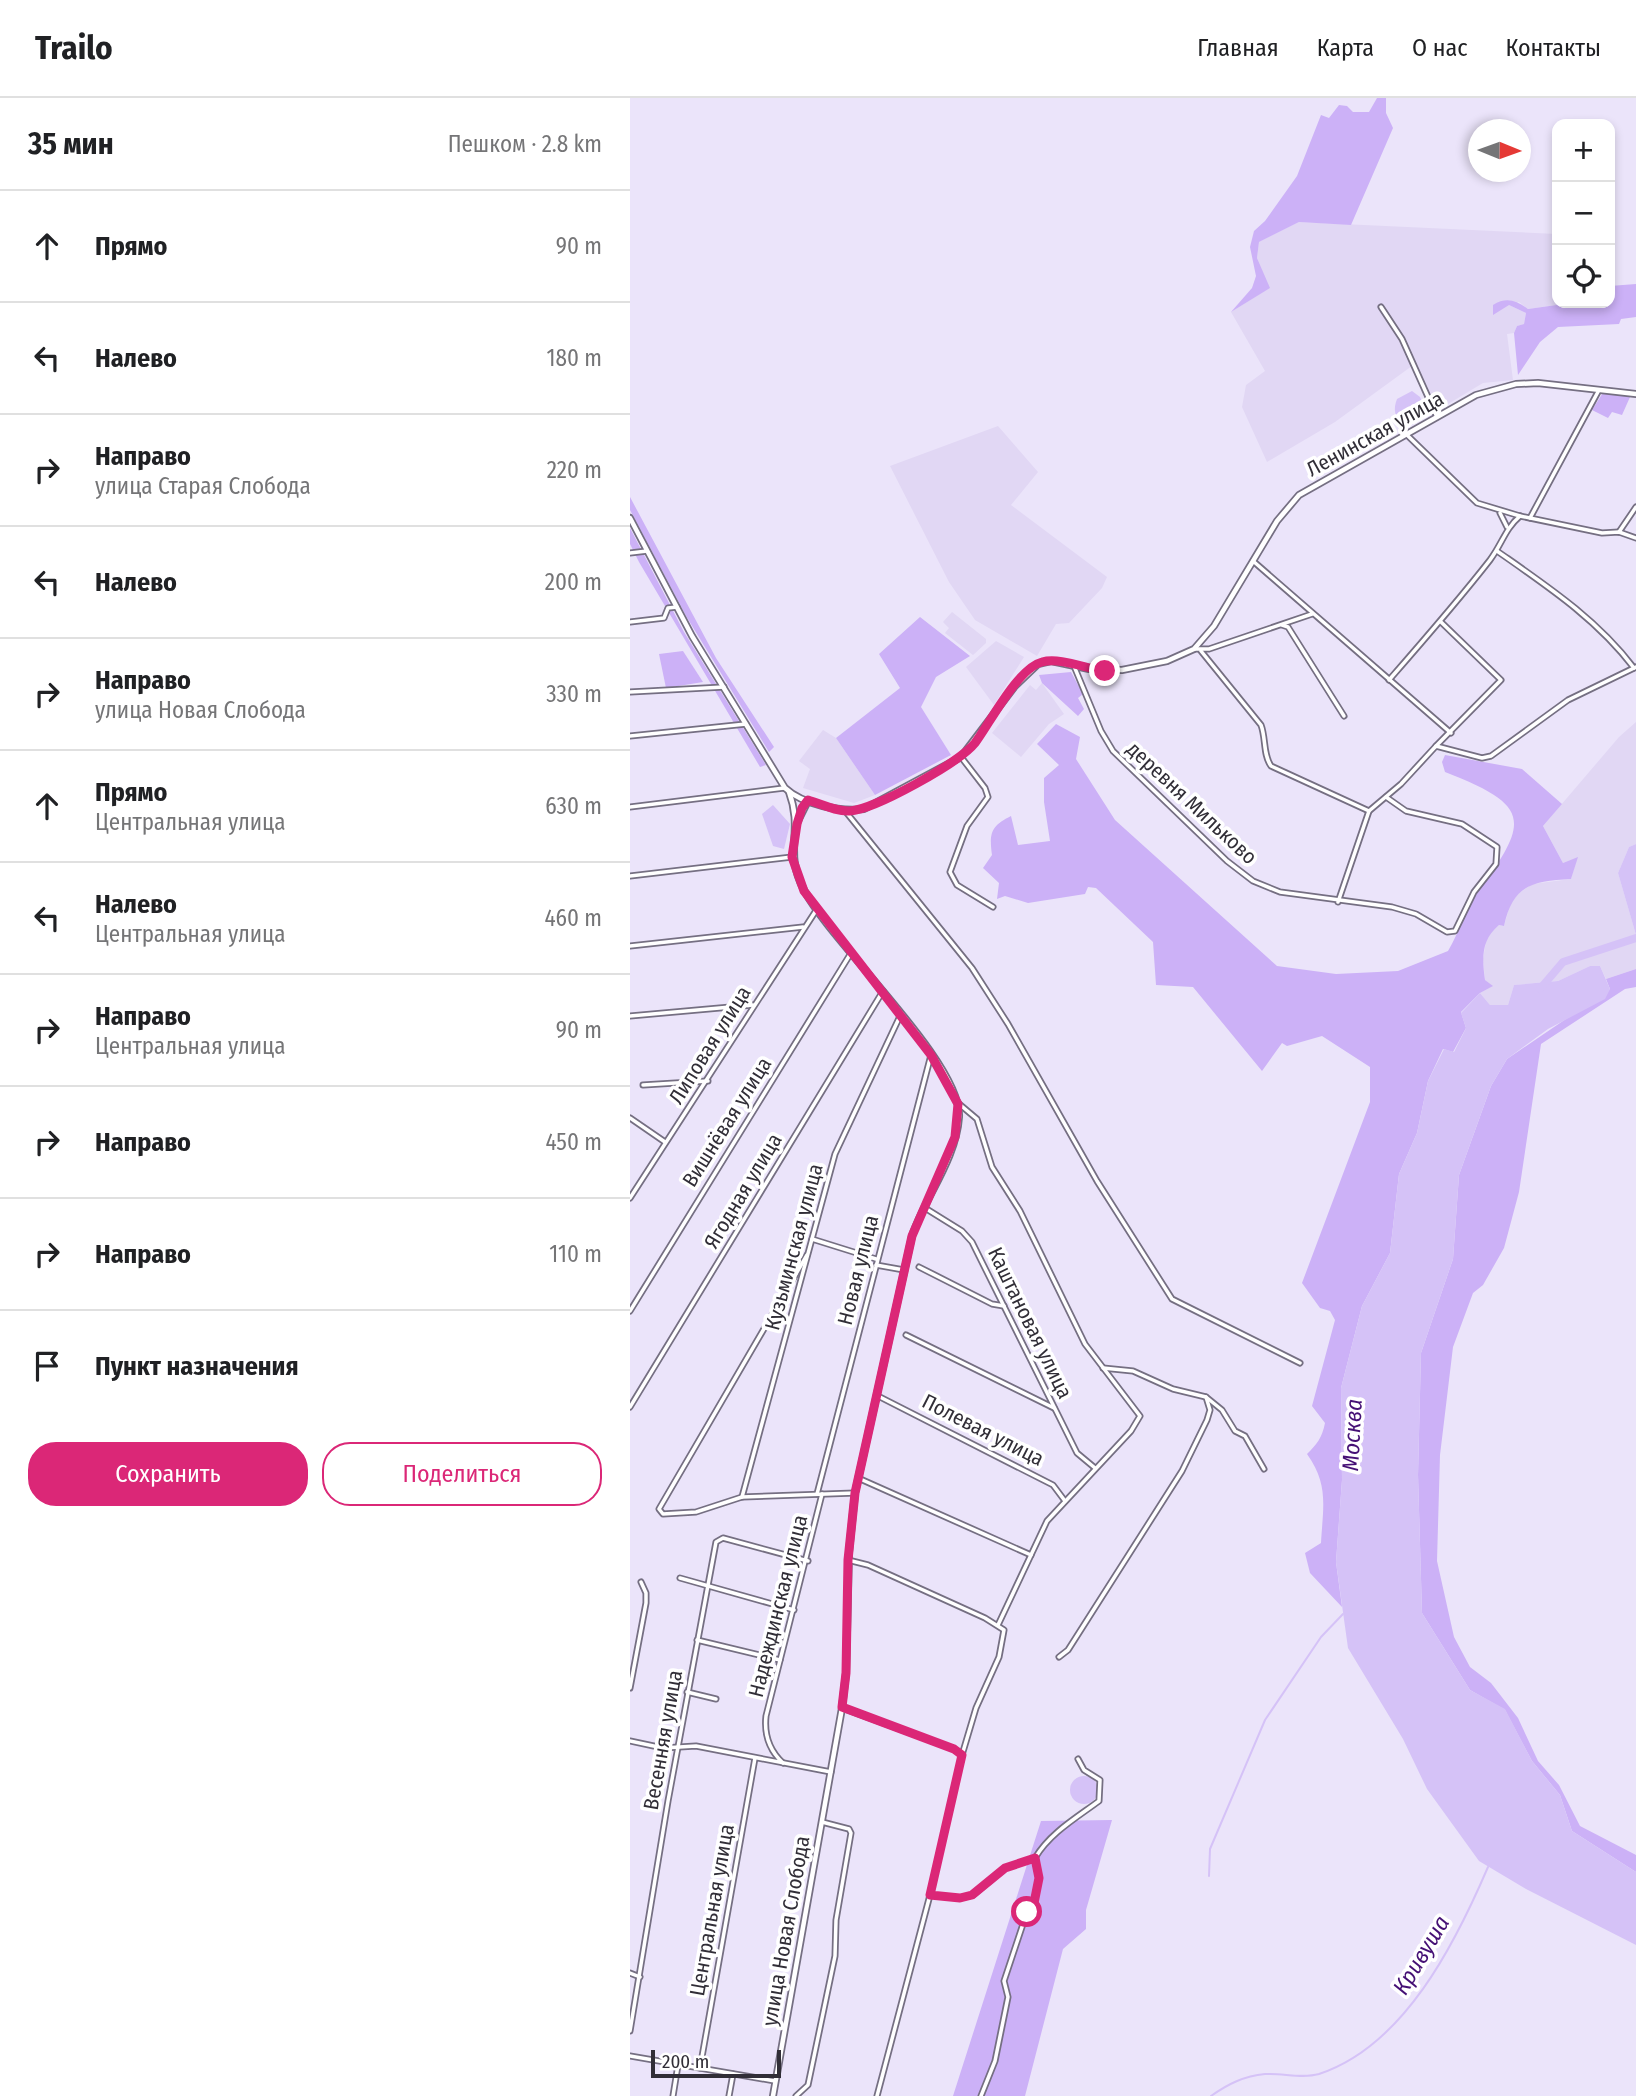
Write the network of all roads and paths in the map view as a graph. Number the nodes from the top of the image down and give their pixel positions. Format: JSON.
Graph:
{"nodes":[{"id":1,"x":1381,"y":307,"type":"dead end"},
{"id":2,"x":1601,"y":388,"type":"junction"},
{"id":3,"x":1636,"y":394,"type":"edge"},
{"id":4,"x":1438,"y":418,"type":"junction"},
{"id":5,"x":1407,"y":435,"type":"junction"},
{"id":6,"x":1636,"y":507,"type":"edge"},
{"id":7,"x":1499,"y":511,"type":"junction"},
{"id":8,"x":1520,"y":516,"type":"junction"},
{"id":9,"x":1530,"y":518,"type":"junction"},
{"id":10,"x":630,"y":519,"type":"edge"},
{"id":11,"x":1507,"y":527,"type":"junction"},
{"id":12,"x":1619,"y":532,"type":"junction"},
{"id":13,"x":1636,"y":538,"type":"edge"},
{"id":14,"x":647,"y":551,"type":"junction"},
{"id":15,"x":1497,"y":551,"type":"junction"},
{"id":16,"x":630,"y":553,"type":"edge"},
{"id":17,"x":1253,"y":561,"type":"junction"},
{"id":18,"x":677,"y":607,"type":"junction"},
{"id":19,"x":1313,"y":614,"type":"junction"},
{"id":20,"x":630,"y":622,"type":"edge"},
{"id":21,"x":1441,"y":622,"type":"junction"},
{"id":22,"x":1277,"y":625,"type":"junction"},
{"id":23,"x":1194,"y":649,"type":"junction"},
{"id":24,"x":1201,"y":651,"type":"junction"},
{"id":25,"x":1074,"y":666,"type":"junction"},
{"id":26,"x":1635,"y":668,"type":"edge"},
{"id":27,"x":1389,"y":680,"type":"junction"},
{"id":28,"x":724,"y":687,"type":"junction"},
{"id":29,"x":630,"y":692,"type":"edge"},
{"id":30,"x":1344,"y":716,"type":"dead end"},
{"id":31,"x":746,"y":724,"type":"junction"},
{"id":32,"x":1451,"y":733,"type":"junction"},
{"id":33,"x":630,"y":736,"type":"edge"},
{"id":34,"x":1437,"y":746,"type":"junction"},
{"id":35,"x":961,"y":758,"type":"junction"},
{"id":36,"x":787,"y":790,"type":"junction"},
{"id":37,"x":1386,"y":797,"type":"junction"},
{"id":38,"x":808,"y":800,"type":"junction"},
{"id":39,"x":630,"y":807,"type":"edge"},
{"id":40,"x":846,"y":811,"type":"junction"},
{"id":41,"x":1369,"y":811,"type":"junction"},
{"id":42,"x":797,"y":824,"type":"junction"},
{"id":43,"x":792,"y":857,"type":"junction"},
{"id":44,"x":630,"y":876,"type":"edge"},
{"id":45,"x":1338,"y":902,"type":"junction"},
{"id":46,"x":993,"y":907,"type":"dead end"},
{"id":47,"x":817,"y":909,"type":"junction"},
{"id":48,"x":803,"y":928,"type":"junction"},
{"id":49,"x":630,"y":946,"type":"edge"},
{"id":50,"x":852,"y":951,"type":"junction"},
{"id":51,"x":883,"y":991,"type":"junction"},
{"id":52,"x":753,"y":1005,"type":"junction"},
{"id":53,"x":901,"y":1014,"type":"junction"},
{"id":54,"x":630,"y":1016,"type":"edge"},
{"id":55,"x":931,"y":1055,"type":"junction"},
{"id":56,"x":708,"y":1081,"type":"junction"},
{"id":57,"x":643,"y":1085,"type":"dead end"},
{"id":58,"x":958,"y":1104,"type":"junction"},
{"id":59,"x":630,"y":1118,"type":"edge"},
{"id":60,"x":665,"y":1142,"type":"junction"},
{"id":61,"x":630,"y":1198,"type":"edge"},
{"id":62,"x":923,"y":1206,"type":"junction"},
{"id":63,"x":812,"y":1240,"type":"junction"},
{"id":64,"x":809,"y":1250,"type":"junction"},
{"id":65,"x":876,"y":1262,"type":"junction"},
{"id":66,"x":919,"y":1267,"type":"dead end"},
{"id":67,"x":904,"y":1270,"type":"junction"},
{"id":68,"x":1004,"y":1306,"type":"junction"},
{"id":69,"x":630,"y":1311,"type":"edge"},
{"id":70,"x":906,"y":1335,"type":"dead end"},
{"id":71,"x":1300,"y":1363,"type":"dead end"},
{"id":72,"x":1103,"y":1368,"type":"junction"},
{"id":73,"x":878,"y":1396,"type":"junction"},
{"id":74,"x":1206,"y":1396,"type":"junction"},
{"id":75,"x":630,"y":1407,"type":"edge"},
{"id":76,"x":1054,"y":1408,"type":"junction"},
{"id":77,"x":1095,"y":1468,"type":"junction"},
{"id":78,"x":1265,"y":1469,"type":"dead end"},
{"id":79,"x":858,"y":1478,"type":"junction"},
{"id":80,"x":855,"y":1493,"type":"junction"},
{"id":81,"x":819,"y":1494,"type":"junction"},
{"id":82,"x":742,"y":1497,"type":"junction"},
{"id":83,"x":1065,"y":1501,"type":"junction"},
{"id":84,"x":1031,"y":1555,"type":"junction"},
{"id":85,"x":848,"y":1560,"type":"junction"},
{"id":86,"x":807,"y":1561,"type":"junction"},
{"id":87,"x":680,"y":1578,"type":"dead end"},
{"id":88,"x":641,"y":1582,"type":"dead end"},
{"id":89,"x":708,"y":1585,"type":"junction"},
{"id":90,"x":794,"y":1610,"type":"junction"},
{"id":91,"x":998,"y":1625,"type":"junction"},
{"id":92,"x":697,"y":1640,"type":"junction"},
{"id":93,"x":1059,"y":1657,"type":"dead end"},
{"id":94,"x":780,"y":1660,"type":"junction"},
{"id":95,"x":630,"y":1688,"type":"edge"},
{"id":96,"x":687,"y":1692,"type":"junction"},
{"id":97,"x":716,"y":1699,"type":"dead end"},
{"id":98,"x":842,"y":1707,"type":"junction"},
{"id":99,"x":630,"y":1741,"type":"edge"},
{"id":100,"x":678,"y":1747,"type":"junction"},
{"id":101,"x":962,"y":1755,"type":"junction"},
{"id":102,"x":755,"y":1758,"type":"junction"},
{"id":103,"x":1078,"y":1759,"type":"dead end"},
{"id":104,"x":783,"y":1763,"type":"junction"},
{"id":105,"x":831,"y":1772,"type":"junction"},
{"id":106,"x":822,"y":1822,"type":"junction"},
{"id":107,"x":1035,"y":1858,"type":"junction"},
{"id":108,"x":930,"y":1895,"type":"junction"},
{"id":109,"x":630,"y":1973,"type":"edge"},
{"id":110,"x":640,"y":1977,"type":"junction"},
{"id":111,"x":631,"y":2021,"type":"edge"},
{"id":112,"x":630,"y":2031,"type":"edge"},
{"id":113,"x":630,"y":2056,"type":"edge"},
{"id":114,"x":678,"y":2065,"type":"junction"},
{"id":115,"x":700,"y":2068,"type":"junction"},
{"id":116,"x":733,"y":2074,"type":"junction"},
{"id":117,"x":775,"y":2081,"type":"junction"},
{"id":118,"x":673,"y":2096,"type":"edge"},
{"id":119,"x":729,"y":2096,"type":"edge"},
{"id":120,"x":773,"y":2096,"type":"edge"},
{"id":121,"x":796,"y":2096,"type":"edge"},
{"id":122,"x":877,"y":2096,"type":"edge"},
{"id":123,"x":981,"y":2096,"type":"edge"}],
"edges":[{"from":1,"to":4,"type":"street"},
{"from":2,"to":3,"type":"street","name":"Ленинская улица"},
{"from":2,"to":4,"type":"street","name":"Ленинская улица"},
{"from":2,"to":9,"type":"street"},
{"from":4,"to":5,"type":"street","name":"Ленинская улица"},
{"from":5,"to":7,"type":"street"},
{"from":5,"to":17,"type":"street","name":"Ленинская улица"},
{"from":6,"to":12,"type":"street"},
{"from":7,"to":8,"type":"street"},
{"from":7,"to":11,"type":"street"},
{"from":8,"to":9,"type":"street"},
{"from":8,"to":11,"type":"street"},
{"from":9,"to":12,"type":"street"},
{"from":10,"to":14,"type":"street"},
{"from":11,"to":15,"type":"street"},
{"from":12,"to":13,"type":"street"},
{"from":14,"to":16,"type":"street"},
{"from":14,"to":18,"type":"street"},
{"from":15,"to":21,"type":"street"},
{"from":15,"to":26,"type":"street"},
{"from":17,"to":19,"type":"street"},
{"from":17,"to":23,"type":"street","name":"Ленинская улица"},
{"from":18,"to":20,"type":"street"},
{"from":18,"to":28,"type":"street"},
{"from":19,"to":22,"type":"street"},
{"from":19,"to":27,"type":"street"},
{"from":21,"to":27,"type":"street"},
{"from":21,"to":32,"type":"street"},
{"from":22,"to":24,"type":"street"},
{"from":22,"to":30,"type":"street"},
{"from":23,"to":24,"type":"street"},
{"from":23,"to":25,"type":"street","name":"Ленинская улица"},
{"from":24,"to":41,"type":"street"},
{"from":25,"to":35,"type":"street","name":"Ленинская улица"},
{"from":25,"to":45,"type":"street","name":"деревня Мильково"},
{"from":26,"to":34,"type":"street"},
{"from":27,"to":32,"type":"street"},
{"from":28,"to":29,"type":"street"},
{"from":28,"to":31,"type":"street"},
{"from":31,"to":33,"type":"street"},
{"from":31,"to":36,"type":"street"},
{"from":32,"to":34,"type":"street"},
{"from":34,"to":37,"type":"street"},
{"from":35,"to":40,"type":"street"},
{"from":35,"to":46,"type":"street"},
{"from":36,"to":38,"type":"street"},
{"from":36,"to":39,"type":"street"},
{"from":36,"to":42,"type":"street"},
{"from":37,"to":41,"type":"street"},
{"from":37,"to":45,"type":"street","name":"деревня Мильково"},
{"from":38,"to":40,"type":"street"},
{"from":38,"to":42,"type":"street"},
{"from":40,"to":71,"type":"street"},
{"from":41,"to":45,"type":"street"},
{"from":42,"to":43,"type":"street"},
{"from":43,"to":44,"type":"street"},
{"from":43,"to":47,"type":"street"},
{"from":47,"to":48,"type":"street","name":"Липовая улица"},
{"from":47,"to":50,"type":"street"},
{"from":48,"to":49,"type":"street"},
{"from":48,"to":52,"type":"street","name":"Липовая улица"},
{"from":50,"to":51,"type":"street"},
{"from":50,"to":69,"type":"street","name":"Вишнёвая улица"},
{"from":51,"to":53,"type":"street"},
{"from":51,"to":75,"type":"street","name":"Ягодная улица"},
{"from":52,"to":54,"type":"street"},
{"from":52,"to":56,"type":"street","name":"Липовая улица"},
{"from":53,"to":55,"type":"street"},
{"from":53,"to":63,"type":"street","name":"Кузьминская улица"},
{"from":55,"to":58,"type":"street"},
{"from":55,"to":65,"type":"street","name":"Новая улица"},
{"from":56,"to":57,"type":"street"},
{"from":56,"to":60,"type":"street","name":"Липовая улица"},
{"from":58,"to":62,"type":"street"},
{"from":58,"to":72,"type":"street"},
{"from":59,"to":60,"type":"street"},
{"from":60,"to":61,"type":"street","name":"Липовая улица"},
{"from":62,"to":67,"type":"street"},
{"from":62,"to":68,"type":"street","name":"Каштановая улица"},
{"from":63,"to":64,"type":"street","name":"Кузьминская улица"},
{"from":63,"to":65,"type":"street"},
{"from":64,"to":82,"type":"street","name":"Кузьминская улица"},
{"from":64,"to":82,"type":"street"},
{"from":65,"to":67,"type":"street"},
{"from":65,"to":81,"type":"street","name":"Новая улица"},
{"from":66,"to":68,"type":"street"},
{"from":67,"to":73,"type":"street"},
{"from":68,"to":76,"type":"street","name":"Каштановая улица"},
{"from":70,"to":76,"type":"street"},
{"from":72,"to":74,"type":"street"},
{"from":72,"to":77,"type":"street"},
{"from":73,"to":79,"type":"street"},
{"from":73,"to":83,"type":"street","name":"Полевая улица"},
{"from":74,"to":78,"type":"street"},
{"from":74,"to":93,"type":"street"},
{"from":76,"to":77,"type":"street","name":"Каштановая улица"},
{"from":77,"to":83,"type":"street"},
{"from":79,"to":80,"type":"street"},
{"from":79,"to":84,"type":"street"},
{"from":80,"to":81,"type":"street"},
{"from":80,"to":85,"type":"street"},
{"from":81,"to":82,"type":"street"},
{"from":81,"to":86,"type":"street","name":"Надеждинская улица"},
{"from":83,"to":84,"type":"street"},
{"from":84,"to":91,"type":"street"},
{"from":85,"to":91,"type":"street"},
{"from":85,"to":98,"type":"street"},
{"from":86,"to":89,"type":"street","name":"Весенняя улица"},
{"from":86,"to":90,"type":"street","name":"Надеждинская улица"},
{"from":87,"to":89,"type":"street"},
{"from":88,"to":95,"type":"street"},
{"from":89,"to":90,"type":"street"},
{"from":89,"to":92,"type":"street","name":"Весенняя улица"},
{"from":90,"to":94,"type":"street","name":"Надеждинская улица"},
{"from":91,"to":101,"type":"street"},
{"from":92,"to":94,"type":"street"},
{"from":92,"to":96,"type":"street","name":"Весенняя улица"},
{"from":94,"to":104,"type":"street","name":"Надеждинская улица"},
{"from":96,"to":97,"type":"street"},
{"from":96,"to":100,"type":"street","name":"Весенняя улица"},
{"from":98,"to":101,"type":"street"},
{"from":98,"to":105,"type":"street","name":"улица Новая Слобода"},
{"from":99,"to":100,"type":"street"},
{"from":100,"to":102,"type":"street"},
{"from":100,"to":110,"type":"street","name":"Весенняя улица"},
{"from":101,"to":108,"type":"street"},
{"from":102,"to":104,"type":"street"},
{"from":102,"to":115,"type":"street","name":"Центральная улица"},
{"from":103,"to":107,"type":"street"},
{"from":104,"to":105,"type":"street"},
{"from":105,"to":106,"type":"street","name":"улица Новая Слобода"},
{"from":106,"to":117,"type":"street","name":"улица Новая Слобода"},
{"from":106,"to":121,"type":"street"},
{"from":107,"to":108,"type":"street"},
{"from":107,"to":123,"type":"street"},
{"from":108,"to":122,"type":"street"},
{"from":109,"to":110,"type":"street"},
{"from":110,"to":111,"type":"street","name":"Весенняя улица"},
{"from":111,"to":112,"type":"street","name":"Весенняя улица"},
{"from":113,"to":114,"type":"street"},
{"from":114,"to":115,"type":"street"},
{"from":114,"to":118,"type":"street"},
{"from":115,"to":116,"type":"street"},
{"from":116,"to":117,"type":"street"},
{"from":116,"to":119,"type":"street"},
{"from":117,"to":120,"type":"street","name":"улица Новая Слобода"}]}
